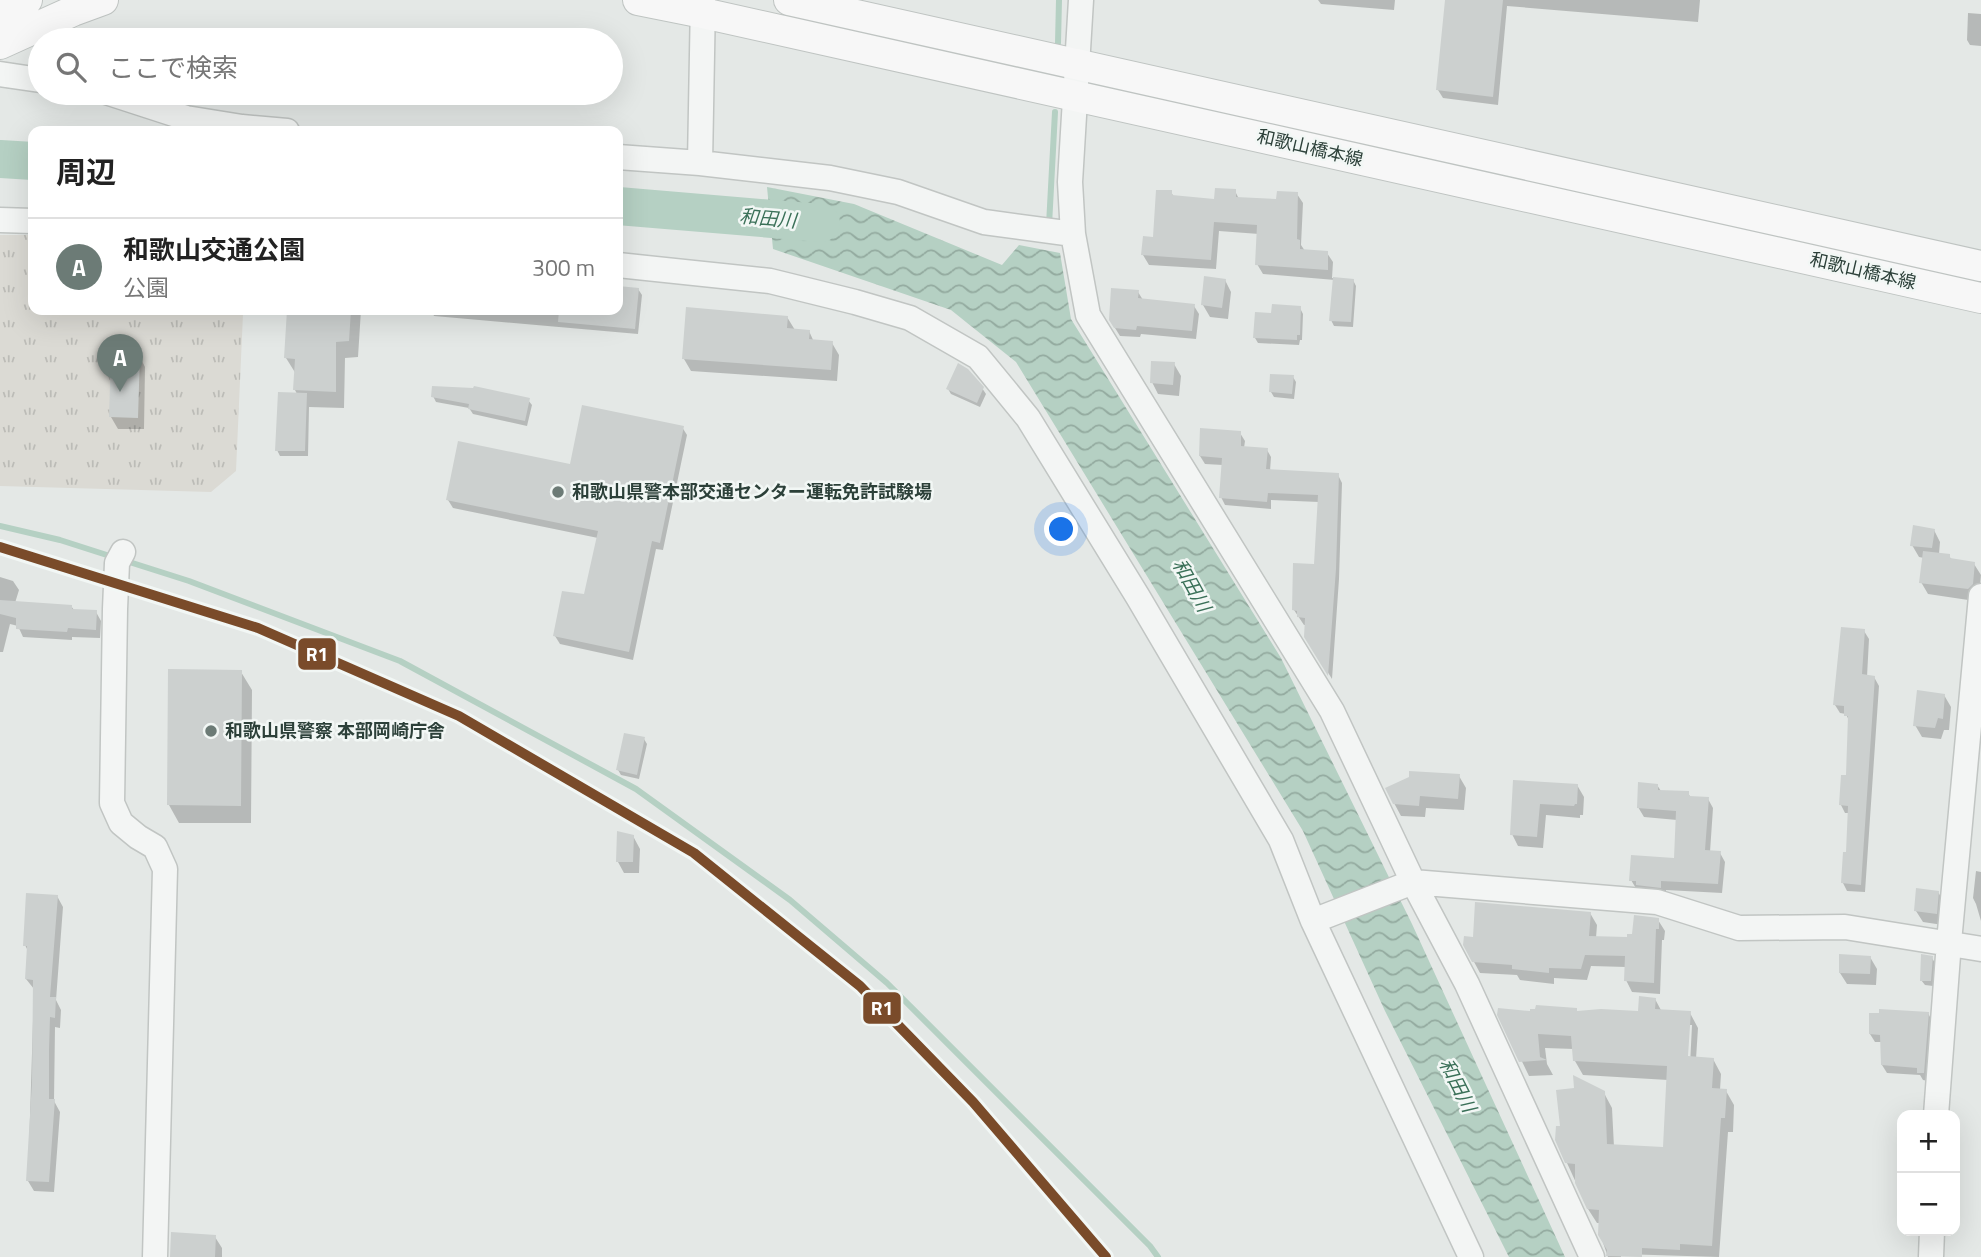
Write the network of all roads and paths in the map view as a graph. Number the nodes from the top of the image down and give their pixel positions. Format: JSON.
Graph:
{"nodes":[{"id":1,"x":27,"y":0,"type":"edge"},
{"id":2,"x":103,"y":0,"type":"edge"},
{"id":3,"x":638,"y":0,"type":"edge"},
{"id":4,"x":789,"y":0,"type":"edge"},
{"id":5,"x":1081,"y":0,"type":"edge"},
{"id":6,"x":703,"y":6,"type":"edge"},
{"id":7,"x":0,"y":14,"type":"edge"},
{"id":8,"x":35,"y":28,"type":"edge"},
{"id":9,"x":28,"y":31,"type":"edge"},
{"id":10,"x":0,"y":44,"type":"edge"},
{"id":11,"x":1077,"y":64,"type":"junction"},
{"id":12,"x":0,"y":75,"type":"edge"},
{"id":13,"x":28,"y":78,"type":"edge"},
{"id":14,"x":1075,"y":96,"type":"junction"},
{"id":15,"x":146,"y":105,"type":"edge"},
{"id":16,"x":236,"y":126,"type":"edge"},
{"id":17,"x":623,"y":157,"type":"edge"},
{"id":18,"x":700,"y":163,"type":"junction"},
{"id":19,"x":0,"y":220,"type":"edge"},
{"id":20,"x":28,"y":221,"type":"edge"},
{"id":21,"x":1073,"y":234,"type":"junction"},
{"id":22,"x":623,"y":266,"type":"edge"},
{"id":23,"x":1981,"y":266,"type":"edge"},
{"id":24,"x":1981,"y":298,"type":"edge"},
{"id":25,"x":123,"y":552,"type":"dead end"},
{"id":26,"x":1981,"y":596,"type":"edge"},
{"id":27,"x":1413,"y":881,"type":"junction"},
{"id":28,"x":1317,"y":920,"type":"junction"},
{"id":29,"x":1949,"y":942,"type":"junction"},
{"id":30,"x":1981,"y":948,"type":"edge"},
{"id":31,"x":1936,"y":1110,"type":"edge"},
{"id":32,"x":1932,"y":1236,"type":"edge"},
{"id":33,"x":156,"y":1257,"type":"edge"},
{"id":34,"x":1471,"y":1257,"type":"edge"},
{"id":35,"x":1592,"y":1257,"type":"edge"},
{"id":36,"x":1931,"y":1257,"type":"edge"}],
"edges":[{"from":1,"to":7,"type":"main road"},
{"from":2,"to":8,"type":"main road"},
{"from":3,"to":6,"type":"main road","name":"和歌山橋本線"},
{"from":4,"to":11,"type":"main road","name":"和歌山橋本線"},
{"from":5,"to":11,"type":"street"},
{"from":6,"to":14,"type":"main road","name":"和歌山橋本線"},
{"from":6,"to":18,"type":"street"},
{"from":9,"to":10,"type":"main road"},
{"from":11,"to":14,"type":"street"},
{"from":11,"to":23,"type":"main road","name":"和歌山橋本線"},
{"from":12,"to":13,"type":"street"},
{"from":14,"to":21,"type":"street"},
{"from":14,"to":24,"type":"main road","name":"和歌山橋本線"},
{"from":15,"to":16,"type":"street"},
{"from":17,"to":18,"type":"street"},
{"from":18,"to":21,"type":"street"},
{"from":19,"to":20,"type":"street"},
{"from":21,"to":27,"type":"street"},
{"from":22,"to":28,"type":"street"},
{"from":25,"to":33,"type":"street"},
{"from":26,"to":29,"type":"street"},
{"from":27,"to":28,"type":"street"},
{"from":27,"to":29,"type":"street"},
{"from":27,"to":35,"type":"street"},
{"from":28,"to":34,"type":"street"},
{"from":29,"to":30,"type":"street"},
{"from":29,"to":31,"type":"street"},
{"from":32,"to":36,"type":"street"}]}
